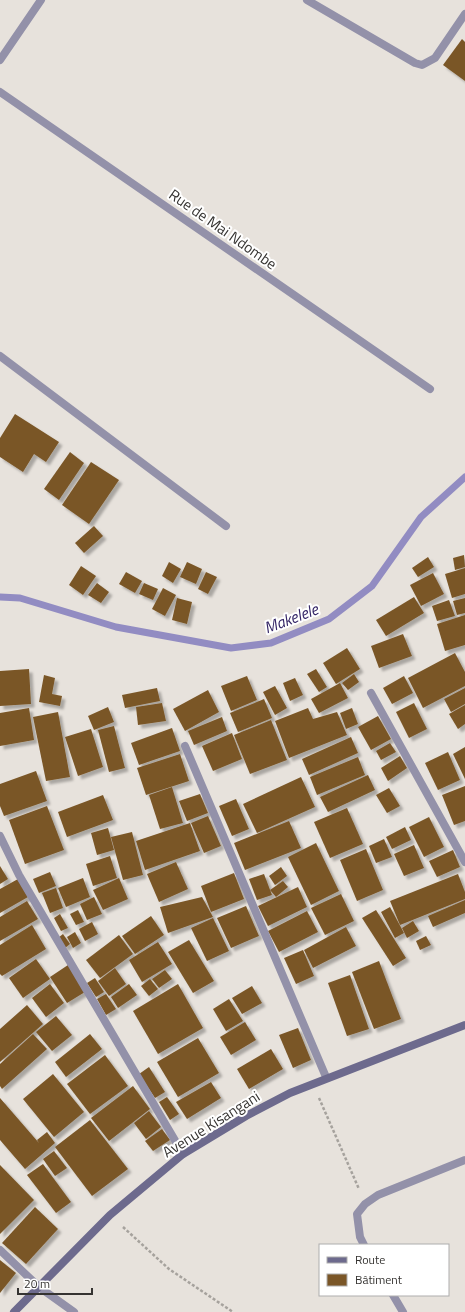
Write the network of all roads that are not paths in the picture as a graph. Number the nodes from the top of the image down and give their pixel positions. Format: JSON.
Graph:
{"nodes":[{"id":1,"x":41,"y":0,"type":"edge"},
{"id":2,"x":307,"y":0,"type":"edge"},
{"id":3,"x":465,"y":14,"type":"edge"},
{"id":4,"x":0,"y":60,"type":"edge"},
{"id":5,"x":0,"y":92,"type":"edge"},
{"id":6,"x":0,"y":356,"type":"edge"},
{"id":7,"x":430,"y":389,"type":"dead end"},
{"id":8,"x":226,"y":526,"type":"dead end"},
{"id":9,"x":372,"y":693,"type":"dead end"},
{"id":10,"x":184,"y":746,"type":"dead end"},
{"id":11,"x":0,"y":836,"type":"edge"},
{"id":12,"x":465,"y":862,"type":"edge"},
{"id":13,"x":465,"y":1025,"type":"edge"},
{"id":14,"x":326,"y":1077,"type":"junction"},
{"id":15,"x":183,"y":1154,"type":"junction"},
{"id":16,"x":465,"y":1160,"type":"edge"},
{"id":17,"x":364,"y":1244,"type":"edge"},
{"id":18,"x":0,"y":1250,"type":"edge"},
{"id":19,"x":39,"y":1287,"type":"junction"},
{"id":20,"x":394,"y":1296,"type":"edge"},
{"id":21,"x":14,"y":1312,"type":"edge"},
{"id":22,"x":74,"y":1312,"type":"edge"},
{"id":23,"x":403,"y":1312,"type":"edge"}],
"edges":[{"from":1,"to":4,"type":"street"},
{"from":2,"to":3,"type":"street"},
{"from":5,"to":7,"type":"street","name":"Rue de Mai Ndombe"},
{"from":6,"to":8,"type":"street"},
{"from":9,"to":12,"type":"street"},
{"from":10,"to":14,"type":"street"},
{"from":11,"to":15,"type":"street"},
{"from":13,"to":14,"type":"street","name":"Avenue Kisangani"},
{"from":14,"to":15,"type":"street","name":"Avenue Kisangani"},
{"from":15,"to":19,"type":"street","name":"Avenue Kisangani"},
{"from":16,"to":17,"type":"street"},
{"from":18,"to":19,"type":"street"},
{"from":19,"to":21,"type":"street","name":"Avenue Kisangani"},
{"from":19,"to":22,"type":"street"},
{"from":20,"to":23,"type":"street"}]}
